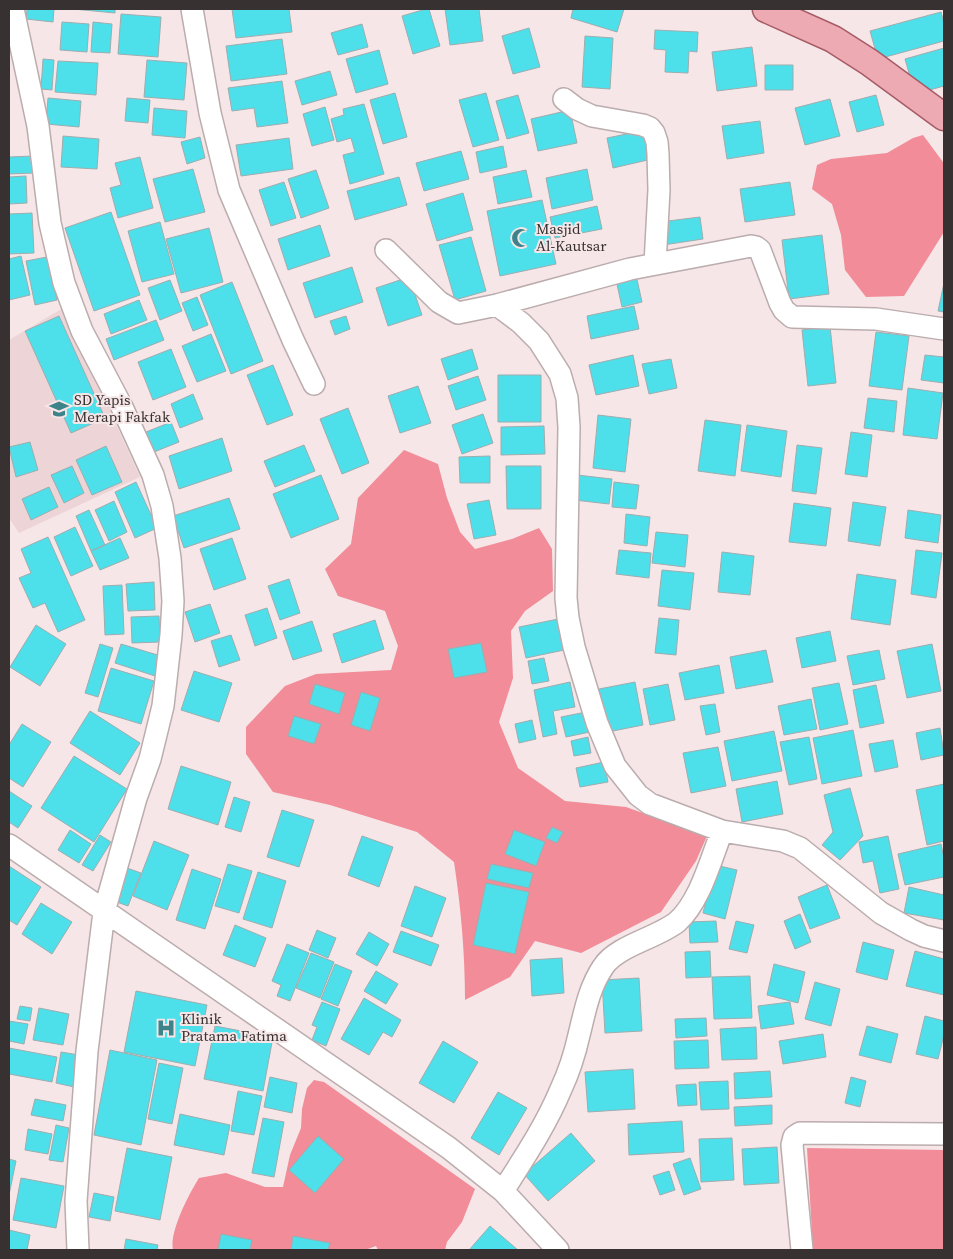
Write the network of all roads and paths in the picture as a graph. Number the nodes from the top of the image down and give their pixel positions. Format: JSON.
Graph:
{"nodes":[{"id":1,"x":13,"y":9,"type":"edge"},
{"id":2,"x":192,"y":9,"type":"edge"},
{"id":3,"x":766,"y":9,"type":"edge"},
{"id":4,"x":564,"y":99,"type":"dead end"},
{"id":5,"x":944,"y":117,"type":"edge"},
{"id":6,"x":386,"y":250,"type":"dead end"},
{"id":7,"x":655,"y":264,"type":"junction"},
{"id":8,"x":497,"y":305,"type":"junction"},
{"id":9,"x":944,"y":329,"type":"edge"},
{"id":10,"x":314,"y":384,"type":"dead end"},
{"id":11,"x":722,"y":831,"type":"junction"},
{"id":12,"x":9,"y":845,"type":"edge"},
{"id":13,"x":104,"y":912,"type":"junction"},
{"id":14,"x":944,"y":941,"type":"edge"},
{"id":15,"x":944,"y":1134,"type":"edge"},
{"id":16,"x":503,"y":1191,"type":"junction"},
{"id":17,"x":78,"y":1250,"type":"edge"},
{"id":18,"x":558,"y":1250,"type":"edge"},
{"id":19,"x":802,"y":1250,"type":"edge"}],
"edges":[{"from":1,"to":13,"type":"street"},
{"from":2,"to":10,"type":"street"},
{"from":3,"to":5,"type":"main road"},
{"from":4,"to":7,"type":"street"},
{"from":6,"to":8,"type":"street"},
{"from":7,"to":8,"type":"street"},
{"from":7,"to":9,"type":"street"},
{"from":8,"to":11,"type":"street"},
{"from":11,"to":14,"type":"street"},
{"from":11,"to":16,"type":"street"},
{"from":12,"to":13,"type":"street"},
{"from":13,"to":16,"type":"street"},
{"from":13,"to":17,"type":"street"},
{"from":15,"to":19,"type":"street"},
{"from":16,"to":18,"type":"street"}]}
